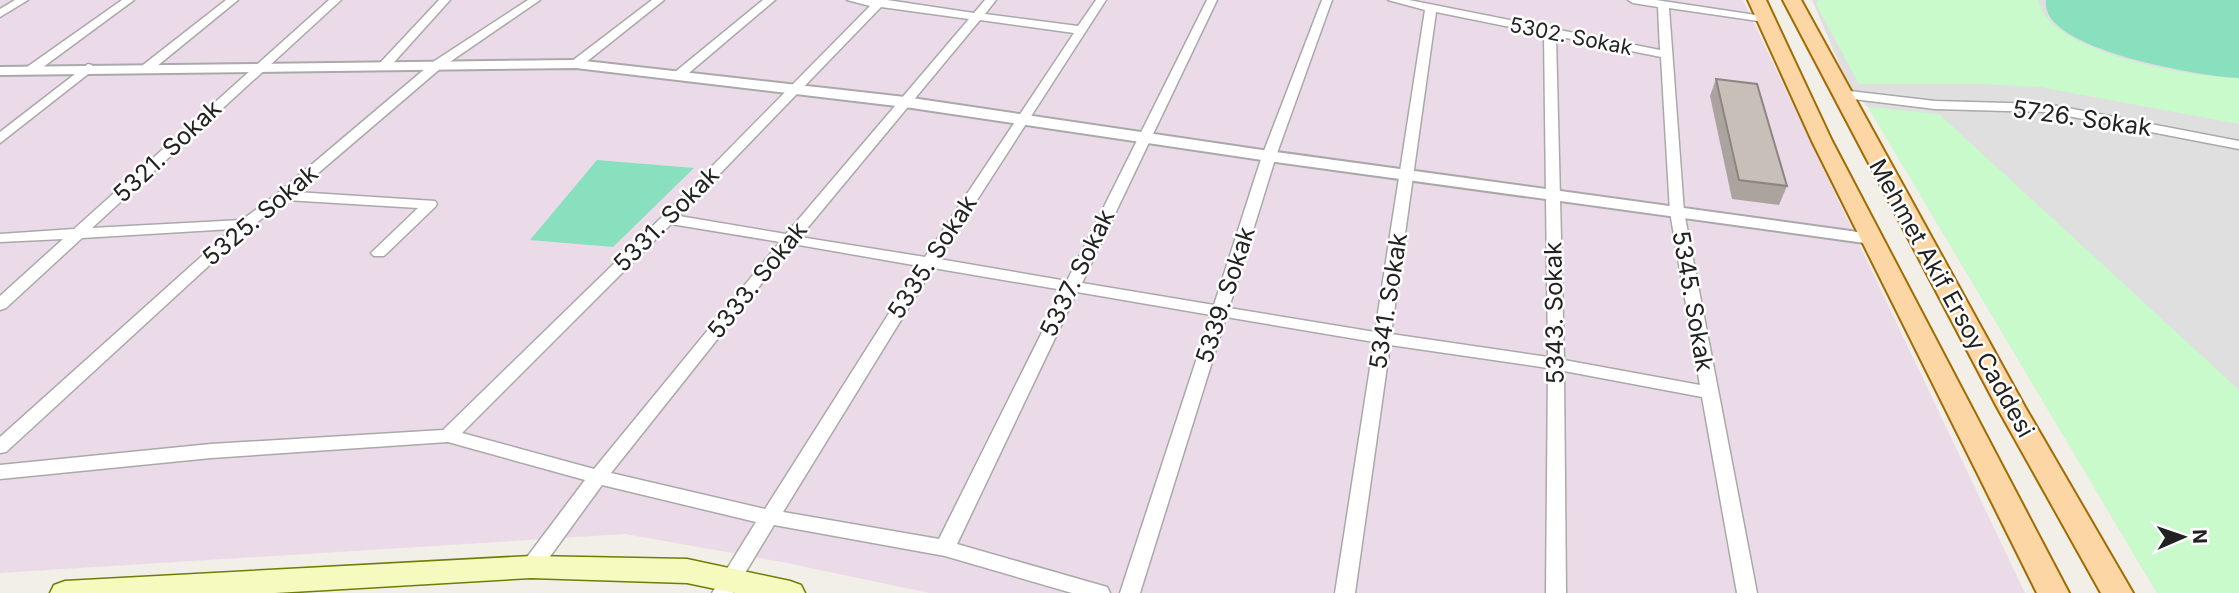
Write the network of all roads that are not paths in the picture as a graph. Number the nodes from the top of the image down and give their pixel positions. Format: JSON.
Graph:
{"nodes":[{"id":1,"x":23,"y":0,"type":"edge"},
{"id":2,"x":129,"y":0,"type":"edge"},
{"id":3,"x":233,"y":0,"type":"edge"},
{"id":4,"x":335,"y":0,"type":"edge"},
{"id":5,"x":445,"y":0,"type":"edge"},
{"id":6,"x":535,"y":0,"type":"edge"},
{"id":7,"x":659,"y":0,"type":"edge"},
{"id":8,"x":770,"y":0,"type":"edge"},
{"id":9,"x":852,"y":0,"type":"edge"},
{"id":10,"x":990,"y":0,"type":"edge"},
{"id":11,"x":1101,"y":0,"type":"edge"},
{"id":12,"x":1212,"y":0,"type":"edge"},
{"id":13,"x":1327,"y":0,"type":"edge"},
{"id":14,"x":1393,"y":0,"type":"edge"},
{"id":15,"x":1633,"y":0,"type":"edge"},
{"id":16,"x":1793,"y":0,"type":"edge"},
{"id":17,"x":880,"y":2,"type":"edge"},
{"id":18,"x":1663,"y":6,"type":"junction"},
{"id":19,"x":1431,"y":8,"type":"junction"},
{"id":20,"x":1761,"y":10,"type":"edge"},
{"id":21,"x":0,"y":14,"type":"edge"},
{"id":22,"x":977,"y":17,"type":"junction"},
{"id":23,"x":1080,"y":30,"type":"junction"},
{"id":24,"x":1550,"y":32,"type":"junction"},
{"id":25,"x":1667,"y":55,"type":"junction"},
{"id":26,"x":576,"y":64,"type":"junction"},
{"id":27,"x":437,"y":65,"type":"junction"},
{"id":28,"x":88,"y":68,"type":"junction"},
{"id":29,"x":147,"y":68,"type":"junction"},
{"id":30,"x":258,"y":68,"type":"junction"},
{"id":31,"x":383,"y":68,"type":"junction"},
{"id":32,"x":31,"y":70,"type":"junction"},
{"id":33,"x":0,"y":71,"type":"edge"},
{"id":34,"x":680,"y":75,"type":"junction"},
{"id":35,"x":792,"y":90,"type":"junction"},
{"id":36,"x":1841,"y":94,"type":"junction"},
{"id":37,"x":905,"y":102,"type":"junction"},
{"id":38,"x":1020,"y":120,"type":"junction"},
{"id":39,"x":1143,"y":138,"type":"junction"},
{"id":40,"x":0,"y":139,"type":"edge"},
{"id":41,"x":2239,"y":145,"type":"edge"},
{"id":42,"x":1269,"y":156,"type":"junction"},
{"id":43,"x":1409,"y":174,"type":"junction"},
{"id":44,"x":1551,"y":194,"type":"junction"},
{"id":45,"x":283,"y":196,"type":"junction"},
{"id":46,"x":1677,"y":212,"type":"junction"},
{"id":47,"x":668,"y":219,"type":"junction"},
{"id":48,"x":246,"y":224,"type":"junction"},
{"id":49,"x":75,"y":235,"type":"junction"},
{"id":50,"x":0,"y":238,"type":"edge"},
{"id":51,"x":790,"y":239,"type":"junction"},
{"id":52,"x":1872,"y":239,"type":"junction"},
{"id":53,"x":379,"y":253,"type":"dead end"},
{"id":54,"x":928,"y":264,"type":"junction"},
{"id":55,"x":1070,"y":287,"type":"junction"},
{"id":56,"x":0,"y":305,"type":"edge"},
{"id":57,"x":1220,"y":311,"type":"junction"},
{"id":58,"x":1381,"y":338,"type":"junction"},
{"id":59,"x":1556,"y":364,"type":"junction"},
{"id":60,"x":1709,"y":392,"type":"junction"},
{"id":61,"x":449,"y":436,"type":"junction"},
{"id":62,"x":0,"y":447,"type":"edge"},
{"id":63,"x":0,"y":472,"type":"edge"},
{"id":64,"x":598,"y":477,"type":"junction"},
{"id":65,"x":768,"y":517,"type":"junction"},
{"id":66,"x":945,"y":548,"type":"junction"},
{"id":67,"x":531,"y":567,"type":"junction"},
{"id":68,"x":726,"y":586,"type":"edge"},
{"id":69,"x":65,"y":593,"type":"edge"},
{"id":70,"x":790,"y":593,"type":"edge"},
{"id":71,"x":1100,"y":593,"type":"edge"},
{"id":72,"x":1130,"y":593,"type":"edge"},
{"id":73,"x":1345,"y":593,"type":"edge"},
{"id":74,"x":1556,"y":593,"type":"edge"},
{"id":75,"x":1747,"y":593,"type":"edge"},
{"id":76,"x":2053,"y":593,"type":"edge"},
{"id":77,"x":2117,"y":593,"type":"edge"}],
"edges":[{"from":1,"to":21,"type":"street"},
{"from":2,"to":32,"type":"street"},
{"from":3,"to":29,"type":"street"},
{"from":4,"to":30,"type":"street","name":"5321. Sokak"},
{"from":5,"to":31,"type":"street"},
{"from":6,"to":27,"type":"street","name":"5325. Sokak"},
{"from":7,"to":26,"type":"street"},
{"from":8,"to":34,"type":"street"},
{"from":9,"to":17,"type":"street"},
{"from":10,"to":22,"type":"street","name":"5333. Sokak"},
{"from":11,"to":23,"type":"street","name":"5335. Sokak"},
{"from":12,"to":39,"type":"street","name":"5337. Sokak"},
{"from":13,"to":42,"type":"street","name":"5339. Sokak"},
{"from":14,"to":19,"type":"street","name":"5302. Sokak"},
{"from":15,"to":18,"type":"street"},
{"from":16,"to":36,"type":"main road","name":"Mehmet Akif Ersoy Caddesi"},
{"from":17,"to":22,"type":"street"},
{"from":17,"to":35,"type":"street","name":"5331. Sokak"},
{"from":18,"to":20,"type":"street"},
{"from":18,"to":25,"type":"street","name":"5345. Sokak"},
{"from":19,"to":24,"type":"street","name":"5302. Sokak"},
{"from":19,"to":43,"type":"street","name":"5341. Sokak"},
{"from":20,"to":52,"type":"main road","name":"Mehmet Akif Ersoy Caddesi"},
{"from":22,"to":23,"type":"street"},
{"from":22,"to":37,"type":"street","name":"5333. Sokak"},
{"from":23,"to":38,"type":"street","name":"5335. Sokak"},
{"from":24,"to":25,"type":"street","name":"5302. Sokak"},
{"from":24,"to":44,"type":"street","name":"5343. Sokak"},
{"from":25,"to":46,"type":"street","name":"5345. Sokak"},
{"from":26,"to":27,"type":"street"},
{"from":26,"to":34,"type":"street"},
{"from":27,"to":31,"type":"street"},
{"from":27,"to":45,"type":"street","name":"5325. Sokak"},
{"from":28,"to":29,"type":"street"},
{"from":28,"to":32,"type":"street"},
{"from":28,"to":40,"type":"street"},
{"from":29,"to":30,"type":"street"},
{"from":30,"to":31,"type":"street"},
{"from":30,"to":49,"type":"street","name":"5321. Sokak"},
{"from":32,"to":33,"type":"street"},
{"from":34,"to":35,"type":"street"},
{"from":35,"to":37,"type":"street"},
{"from":35,"to":47,"type":"street","name":"5331. Sokak"},
{"from":36,"to":41,"type":"street","name":"5726. Sokak"},
{"from":36,"to":77,"type":"main road","name":"Mehmet Akif Ersoy Caddesi"},
{"from":37,"to":38,"type":"street"},
{"from":37,"to":51,"type":"street","name":"5333. Sokak"},
{"from":38,"to":39,"type":"street"},
{"from":38,"to":54,"type":"street","name":"5335. Sokak"},
{"from":39,"to":42,"type":"street"},
{"from":39,"to":55,"type":"street","name":"5337. Sokak"},
{"from":42,"to":43,"type":"street"},
{"from":42,"to":57,"type":"street","name":"5339. Sokak"},
{"from":43,"to":44,"type":"street"},
{"from":43,"to":58,"type":"street","name":"5341. Sokak"},
{"from":44,"to":46,"type":"street"},
{"from":44,"to":59,"type":"street","name":"5343. Sokak"},
{"from":45,"to":48,"type":"street","name":"5325. Sokak"},
{"from":45,"to":53,"type":"street"},
{"from":46,"to":52,"type":"street"},
{"from":46,"to":60,"type":"street","name":"5345. Sokak"},
{"from":47,"to":51,"type":"street"},
{"from":47,"to":61,"type":"street","name":"5331. Sokak"},
{"from":48,"to":49,"type":"street"},
{"from":48,"to":62,"type":"street","name":"5325. Sokak"},
{"from":49,"to":50,"type":"street"},
{"from":49,"to":56,"type":"street","name":"5321. Sokak"},
{"from":51,"to":54,"type":"street"},
{"from":51,"to":64,"type":"street","name":"5333. Sokak"},
{"from":52,"to":76,"type":"main road","name":"Mehmet Akif Ersoy Caddesi"},
{"from":54,"to":55,"type":"street"},
{"from":54,"to":65,"type":"street","name":"5335. Sokak"},
{"from":55,"to":57,"type":"street"},
{"from":55,"to":66,"type":"street","name":"5337. Sokak"},
{"from":57,"to":58,"type":"street"},
{"from":57,"to":72,"type":"street","name":"5339. Sokak"},
{"from":58,"to":59,"type":"street"},
{"from":58,"to":73,"type":"street","name":"5341. Sokak"},
{"from":59,"to":60,"type":"street"},
{"from":59,"to":74,"type":"street","name":"5343. Sokak"},
{"from":60,"to":75,"type":"street","name":"5345. Sokak"},
{"from":61,"to":63,"type":"street"},
{"from":61,"to":64,"type":"street"},
{"from":64,"to":65,"type":"street"},
{"from":64,"to":67,"type":"street","name":"5333. Sokak"},
{"from":65,"to":66,"type":"street"},
{"from":65,"to":68,"type":"street","name":"5335. Sokak"},
{"from":66,"to":71,"type":"street"},
{"from":67,"to":68,"type":"main road"},
{"from":67,"to":69,"type":"main road"},
{"from":68,"to":70,"type":"main road"}]}
